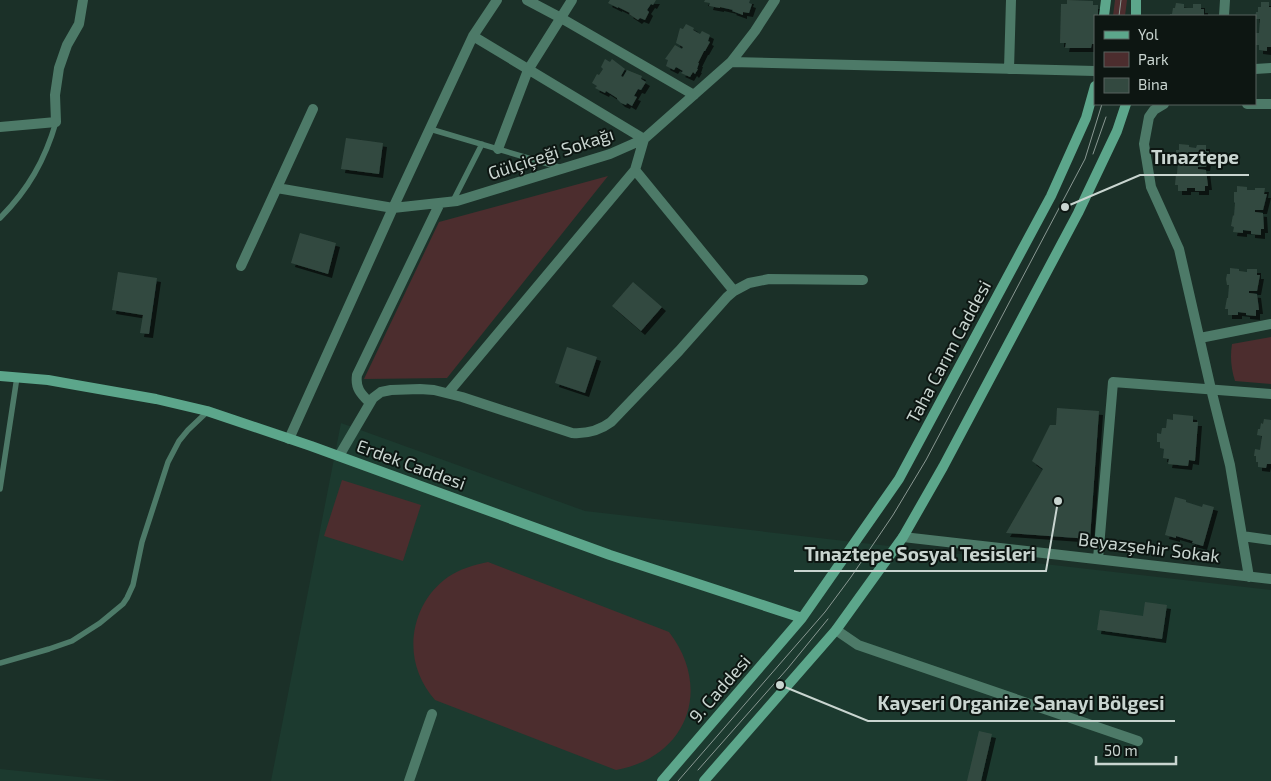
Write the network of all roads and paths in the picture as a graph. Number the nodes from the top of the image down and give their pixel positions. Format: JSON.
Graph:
{"nodes":[{"id":1,"x":83,"y":0,"type":"edge"},
{"id":2,"x":497,"y":0,"type":"edge"},
{"id":3,"x":527,"y":0,"type":"edge"},
{"id":4,"x":572,"y":0,"type":"edge"},
{"id":5,"x":775,"y":0,"type":"edge"},
{"id":6,"x":1106,"y":0,"type":"edge"},
{"id":7,"x":1136,"y":0,"type":"edge"},
{"id":8,"x":1225,"y":0,"type":"edge"},
{"id":9,"x":1009,"y":2,"type":"edge"},
{"id":10,"x":1104,"y":15,"type":"edge"},
{"id":11,"x":1136,"y":15,"type":"edge"},
{"id":12,"x":1224,"y":15,"type":"edge"},
{"id":13,"x":561,"y":18,"type":"junction"},
{"id":14,"x":473,"y":36,"type":"junction"},
{"id":15,"x":731,"y":62,"type":"junction"},
{"id":16,"x":1271,"y":68,"type":"edge"},
{"id":17,"x":1010,"y":69,"type":"junction"},
{"id":18,"x":1256,"y":69,"type":"edge"},
{"id":19,"x":528,"y":70,"type":"junction"},
{"id":20,"x":1094,"y":71,"type":"edge"},
{"id":21,"x":1094,"y":90,"type":"edge"},
{"id":22,"x":694,"y":95,"type":"junction"},
{"id":23,"x":1256,"y":104,"type":"edge"},
{"id":24,"x":1271,"y":104,"type":"edge"},
{"id":25,"x":1126,"y":105,"type":"edge"},
{"id":26,"x":1162,"y":105,"type":"edge"},
{"id":27,"x":313,"y":109,"type":"dead end"},
{"id":28,"x":56,"y":122,"type":"junction"},
{"id":29,"x":0,"y":127,"type":"edge"},
{"id":30,"x":430,"y":129,"type":"junction"},
{"id":31,"x":644,"y":140,"type":"junction"},
{"id":32,"x":482,"y":144,"type":"junction"},
{"id":33,"x":498,"y":149,"type":"junction"},
{"id":34,"x":563,"y":168,"type":"junction"},
{"id":35,"x":635,"y":170,"type":"junction"},
{"id":36,"x":277,"y":188,"type":"junction"},
{"id":37,"x":453,"y":201,"type":"junction"},
{"id":38,"x":440,"y":203,"type":"junction"},
{"id":39,"x":393,"y":208,"type":"junction"},
{"id":40,"x":0,"y":218,"type":"edge"},
{"id":41,"x":241,"y":266,"type":"dead end"},
{"id":42,"x":863,"y":280,"type":"dead end"},
{"id":43,"x":734,"y":291,"type":"junction"},
{"id":44,"x":1271,"y":324,"type":"edge"},
{"id":45,"x":1200,"y":338,"type":"junction"},
{"id":46,"x":0,"y":376,"type":"edge"},
{"id":47,"x":17,"y":377,"type":"junction"},
{"id":48,"x":1211,"y":389,"type":"junction"},
{"id":49,"x":448,"y":393,"type":"junction"},
{"id":50,"x":1271,"y":394,"type":"edge"},
{"id":51,"x":369,"y":402,"type":"junction"},
{"id":52,"x":208,"y":412,"type":"junction"},
{"id":53,"x":289,"y":438,"type":"junction"},
{"id":54,"x":339,"y":456,"type":"junction"},
{"id":55,"x":0,"y":489,"type":"edge"},
{"id":56,"x":1242,"y":536,"type":"junction"},
{"id":57,"x":904,"y":537,"type":"junction"},
{"id":58,"x":1271,"y":540,"type":"edge"},
{"id":59,"x":1098,"y":559,"type":"junction"},
{"id":60,"x":1249,"y":577,"type":"junction"},
{"id":61,"x":1271,"y":578,"type":"edge"},
{"id":62,"x":802,"y":618,"type":"junction"},
{"id":63,"x":836,"y":630,"type":"junction"},
{"id":64,"x":0,"y":663,"type":"edge"},
{"id":65,"x":432,"y":714,"type":"dead end"},
{"id":66,"x":1138,"y":741,"type":"dead end"},
{"id":67,"x":410,"y":781,"type":"edge"},
{"id":68,"x":662,"y":781,"type":"edge"},
{"id":69,"x":704,"y":781,"type":"edge"}],
"edges":[{"from":1,"to":28,"type":"street"},
{"from":2,"to":14,"type":"street"},
{"from":3,"to":13,"type":"street"},
{"from":4,"to":13,"type":"street"},
{"from":5,"to":15,"type":"street","name":"Gülçiçeği Sokağı"},
{"from":6,"to":10,"type":"main road"},
{"from":7,"to":11,"type":"main road"},
{"from":8,"to":12,"type":"street"},
{"from":9,"to":17,"type":"street"},
{"from":13,"to":19,"type":"street"},
{"from":13,"to":22,"type":"street"},
{"from":14,"to":19,"type":"street"},
{"from":14,"to":30,"type":"street"},
{"from":15,"to":17,"type":"street"},
{"from":15,"to":22,"type":"street","name":"Gülçiçeği Sokağı"},
{"from":16,"to":18,"type":"street"},
{"from":17,"to":20,"type":"street"},
{"from":19,"to":31,"type":"street"},
{"from":19,"to":33,"type":"street"},
{"from":21,"to":62,"type":"main road","name":"Taha Carım Caddesi"},
{"from":22,"to":31,"type":"street","name":"Gülçiçeği Sokağı"},
{"from":23,"to":24,"type":"street"},
{"from":25,"to":57,"type":"main road"},
{"from":26,"to":45,"type":"street"},
{"from":27,"to":36,"type":"street"},
{"from":28,"to":29,"type":"street"},
{"from":28,"to":40,"type":"lane"},
{"from":30,"to":32,"type":"lane"},
{"from":30,"to":39,"type":"street"},
{"from":31,"to":34,"type":"street","name":"Gülçiçeği Sokağı"},
{"from":31,"to":35,"type":"street"},
{"from":32,"to":33,"type":"lane"},
{"from":32,"to":37,"type":"lane"},
{"from":33,"to":34,"type":"lane"},
{"from":34,"to":37,"type":"street","name":"Gülçiçeği Sokağı"},
{"from":35,"to":43,"type":"street"},
{"from":35,"to":49,"type":"street"},
{"from":36,"to":39,"type":"street","name":"Gülçiçeği Sokağı"},
{"from":36,"to":41,"type":"street"},
{"from":37,"to":38,"type":"street","name":"Gülçiçeği Sokağı"},
{"from":38,"to":39,"type":"street","name":"Gülçiçeği Sokağı"},
{"from":38,"to":51,"type":"street"},
{"from":39,"to":53,"type":"street"},
{"from":42,"to":43,"type":"street"},
{"from":43,"to":49,"type":"street"},
{"from":44,"to":45,"type":"street"},
{"from":45,"to":48,"type":"street"},
{"from":46,"to":47,"type":"main road","name":"Erdek Caddesi"},
{"from":47,"to":52,"type":"main road","name":"Erdek Caddesi"},
{"from":47,"to":55,"type":"lane"},
{"from":48,"to":50,"type":"street"},
{"from":48,"to":56,"type":"street"},
{"from":48,"to":59,"type":"street"},
{"from":49,"to":51,"type":"street"},
{"from":51,"to":54,"type":"street"},
{"from":52,"to":53,"type":"main road","name":"Erdek Caddesi"},
{"from":52,"to":64,"type":"lane"},
{"from":53,"to":54,"type":"main road","name":"Erdek Caddesi"},
{"from":54,"to":62,"type":"main road","name":"Erdek Caddesi"},
{"from":56,"to":58,"type":"street"},
{"from":56,"to":60,"type":"street"},
{"from":57,"to":59,"type":"street","name":"Beyazşehir Sokak"},
{"from":57,"to":63,"type":"main road"},
{"from":59,"to":60,"type":"street","name":"Beyazşehir Sokak"},
{"from":60,"to":61,"type":"street","name":"Beyazşehir Sokak"},
{"from":62,"to":68,"type":"main road","name":"9. Caddesi"},
{"from":63,"to":66,"type":"street"},
{"from":63,"to":69,"type":"main road"},
{"from":65,"to":67,"type":"street"}]}
